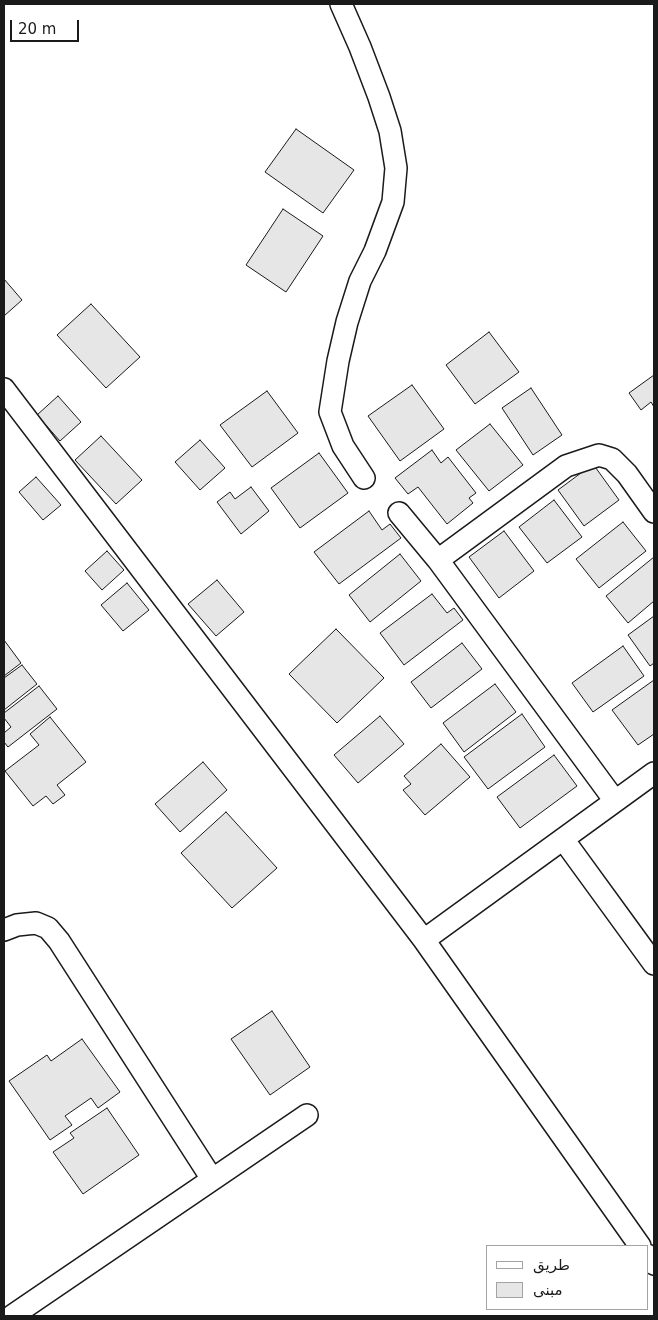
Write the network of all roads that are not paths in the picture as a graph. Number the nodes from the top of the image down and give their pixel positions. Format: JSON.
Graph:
{"nodes":[{"id":1,"x":341,"y":4,"type":"edge"},
{"id":2,"x":4,"y":389,"type":"edge"},
{"id":3,"x":364,"y":478,"type":"dead end"},
{"id":4,"x":654,"y":512,"type":"edge"},
{"id":5,"x":399,"y":513,"type":"dead end"},
{"id":6,"x":438,"y":560,"type":"junction"},
{"id":7,"x":654,"y":773,"type":"edge"},
{"id":8,"x":615,"y":801,"type":"junction"},
{"id":9,"x":563,"y":839,"type":"junction"},
{"id":10,"x":4,"y":930,"type":"edge"},
{"id":11,"x":424,"y":940,"type":"junction"},
{"id":12,"x":654,"y":964,"type":"edge"},
{"id":13,"x":307,"y":1115,"type":"dead end"},
{"id":14,"x":212,"y":1179,"type":"junction"},
{"id":15,"x":639,"y":1245,"type":"edge"},
{"id":16,"x":4,"y":1302,"type":"edge"},
{"id":17,"x":12,"y":1316,"type":"edge"}],
"edges":[{"from":1,"to":3,"type":"street"},
{"from":2,"to":11,"type":"street"},
{"from":4,"to":6,"type":"street"},
{"from":5,"to":6,"type":"street"},
{"from":6,"to":8,"type":"street"},
{"from":7,"to":8,"type":"street"},
{"from":8,"to":9,"type":"street"},
{"from":9,"to":11,"type":"street"},
{"from":9,"to":12,"type":"street"},
{"from":10,"to":14,"type":"street"},
{"from":11,"to":15,"type":"street"},
{"from":13,"to":14,"type":"street"},
{"from":14,"to":17,"type":"street"},
{"from":16,"to":17,"type":"street"}]}
